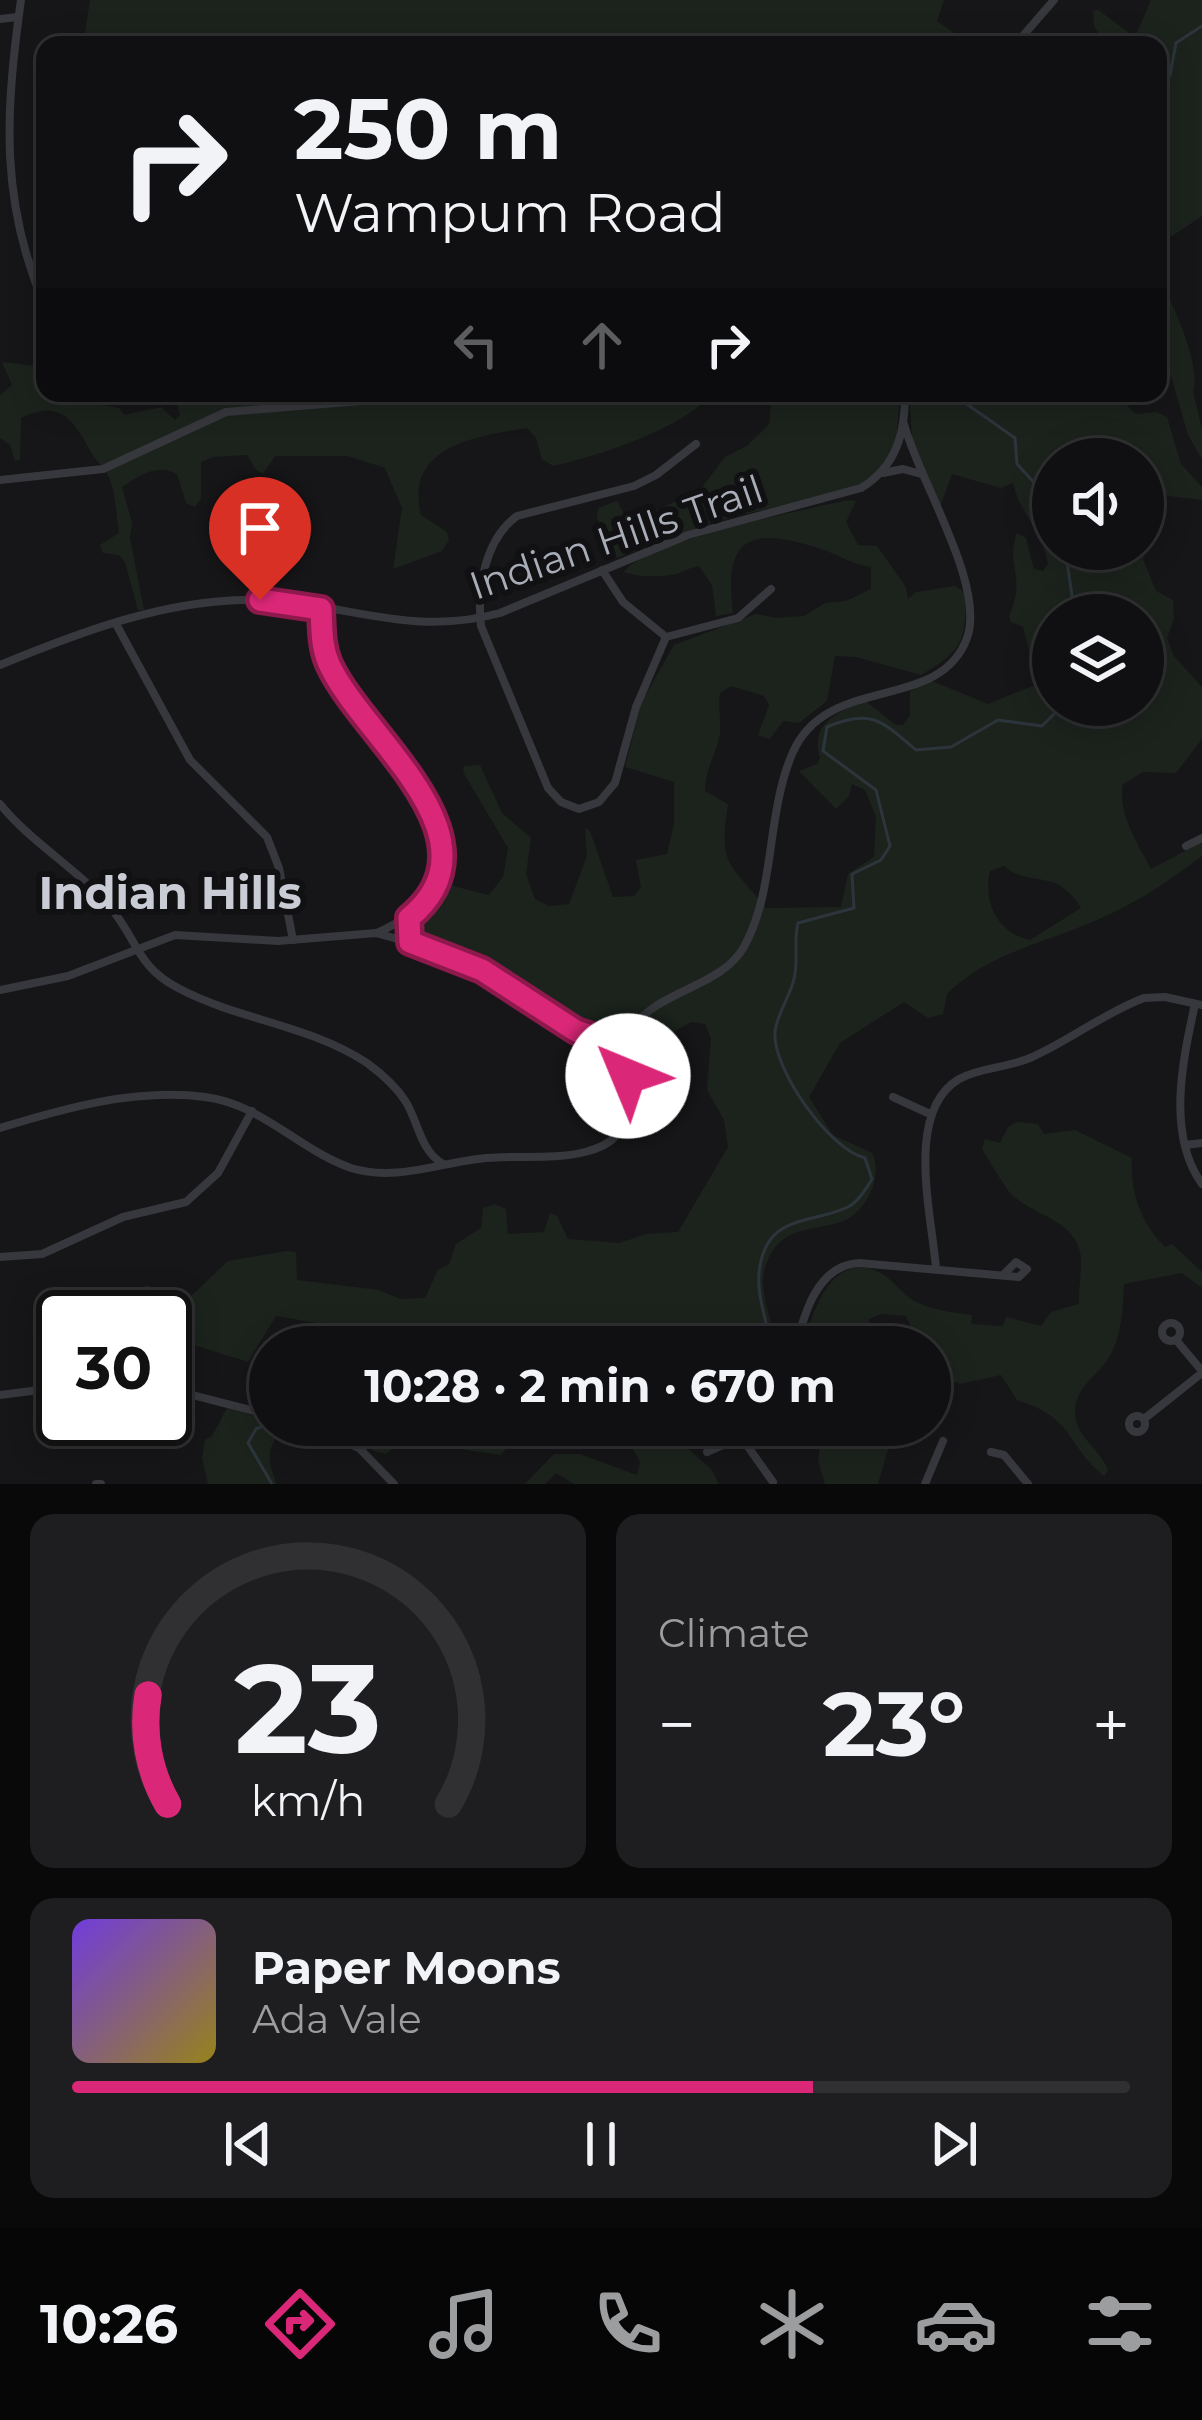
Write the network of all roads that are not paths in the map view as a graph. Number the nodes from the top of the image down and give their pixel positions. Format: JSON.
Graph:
{"nodes":[{"id":1,"x":21,"y":0,"type":"edge"},
{"id":2,"x":1054,"y":0,"type":"edge"},
{"id":3,"x":18,"y":17,"type":"junction"},
{"id":4,"x":0,"y":19,"type":"edge"},
{"id":5,"x":1023,"y":36,"type":"edge"},
{"id":6,"x":2,"y":197,"type":"edge"},
{"id":7,"x":8,"y":229,"type":"dead end"},
{"id":8,"x":36,"y":291,"type":"edge"},
{"id":9,"x":348,"y":402,"type":"edge"},
{"id":10,"x":905,"y":402,"type":"edge"},
{"id":11,"x":904,"y":424,"type":"junction"},
{"id":12,"x":696,"y":444,"type":"dead end"},
{"id":13,"x":882,"y":473,"type":"junction"},
{"id":14,"x":921,"y":475,"type":"junction"},
{"id":15,"x":0,"y":480,"type":"edge"},
{"id":16,"x":602,"y":570,"type":"junction"},
{"id":17,"x":771,"y":589,"type":"dead end"},
{"id":18,"x":321,"y":609,"type":"junction"},
{"id":19,"x":480,"y":618,"type":"junction"},
{"id":20,"x":116,"y":624,"type":"junction"},
{"id":21,"x":666,"y":637,"type":"junction"},
{"id":22,"x":0,"y":665,"type":"edge"},
{"id":23,"x":0,"y":804,"type":"edge"},
{"id":24,"x":1202,"y":838,"type":"edge"},
{"id":25,"x":1186,"y":846,"type":"dead end"},
{"id":26,"x":409,"y":918,"type":"junction"},
{"id":27,"x":376,"y":933,"type":"junction"},
{"id":28,"x":293,"y":940,"type":"junction"},
{"id":29,"x":410,"y":942,"type":"junction"},
{"id":30,"x":135,"y":949,"type":"junction"},
{"id":31,"x":0,"y":990,"type":"edge"},
{"id":32,"x":1199,"y":1005,"type":"edge"},
{"id":33,"x":632,"y":1029,"type":"junction"},
{"id":34,"x":601,"y":1039,"type":"junction"},
{"id":35,"x":625,"y":1061,"type":"junction"},
{"id":36,"x":893,"y":1097,"type":"dead end"},
{"id":37,"x":252,"y":1111,"type":"junction"},
{"id":38,"x":930,"y":1114,"type":"junction"},
{"id":39,"x":0,"y":1129,"type":"edge"},
{"id":40,"x":1202,"y":1143,"type":"edge"},
{"id":41,"x":1185,"y":1145,"type":"junction"},
{"id":42,"x":426,"y":1150,"type":"junction"},
{"id":43,"x":443,"y":1164,"type":"junction"},
{"id":44,"x":419,"y":1169,"type":"junction"},
{"id":45,"x":1202,"y":1184,"type":"edge"},
{"id":46,"x":0,"y":1257,"type":"edge"},
{"id":47,"x":936,"y":1269,"type":"junction"},
{"id":48,"x":1003,"y":1275,"type":"dead end"},
{"id":49,"x":803,"y":1326,"type":"edge"},
{"id":50,"x":1176,"y":1340,"type":"dead end"},
{"id":51,"x":1202,"y":1372,"type":"edge"},
{"id":52,"x":36,"y":1390,"type":"edge"},
{"id":53,"x":0,"y":1395,"type":"edge"},
{"id":54,"x":192,"y":1395,"type":"edge"},
{"id":55,"x":249,"y":1410,"type":"edge"},
{"id":56,"x":1144,"y":1419,"type":"dead end"},
{"id":57,"x":354,"y":1446,"type":"edge"},
{"id":58,"x":721,"y":1446,"type":"edge"},
{"id":59,"x":747,"y":1446,"type":"edge"},
{"id":60,"x":941,"y":1446,"type":"edge"},
{"id":61,"x":707,"y":1452,"type":"dead end"},
{"id":62,"x":991,"y":1452,"type":"dead end"},
{"id":63,"x":773,"y":1482,"type":"edge"},
{"id":64,"x":394,"y":1484,"type":"edge"},
{"id":65,"x":925,"y":1484,"type":"edge"},
{"id":66,"x":1028,"y":1484,"type":"edge"}],
"edges":[{"from":1,"to":3,"type":"street"},
{"from":2,"to":5,"type":"street"},
{"from":3,"to":4,"type":"street"},
{"from":3,"to":6,"type":"street"},
{"from":7,"to":8,"type":"street"},
{"from":9,"to":15,"type":"street"},
{"from":10,"to":11,"type":"street"},
{"from":11,"to":13,"type":"street"},
{"from":11,"to":14,"type":"street"},
{"from":12,"to":19,"type":"street"},
{"from":13,"to":14,"type":"street"},
{"from":13,"to":16,"type":"street","name":"Indian Hills Trail"},
{"from":14,"to":33,"type":"street"},
{"from":16,"to":19,"type":"street","name":"Indian Hills Trail"},
{"from":16,"to":21,"type":"street"},
{"from":17,"to":21,"type":"street"},
{"from":18,"to":19,"type":"street","name":"Indian Hills Trail"},
{"from":18,"to":20,"type":"street","name":"Indian Hills Trail"},
{"from":18,"to":26,"type":"street"},
{"from":19,"to":21,"type":"street"},
{"from":20,"to":22,"type":"street","name":"Indian Hills Trail"},
{"from":20,"to":28,"type":"street"},
{"from":23,"to":30,"type":"street"},
{"from":24,"to":25,"type":"street"},
{"from":26,"to":27,"type":"street"},
{"from":26,"to":29,"type":"street"},
{"from":27,"to":28,"type":"street"},
{"from":27,"to":29,"type":"street"},
{"from":28,"to":30,"type":"street"},
{"from":29,"to":34,"type":"street"},
{"from":30,"to":31,"type":"street"},
{"from":30,"to":42,"type":"street"},
{"from":32,"to":38,"type":"street"},
{"from":32,"to":41,"type":"street"},
{"from":33,"to":34,"type":"street"},
{"from":33,"to":35,"type":"street"},
{"from":34,"to":35,"type":"street"},
{"from":35,"to":43,"type":"street"},
{"from":36,"to":38,"type":"street"},
{"from":37,"to":39,"type":"street"},
{"from":37,"to":44,"type":"street"},
{"from":37,"to":46,"type":"street"},
{"from":38,"to":47,"type":"street"},
{"from":40,"to":41,"type":"street"},
{"from":41,"to":45,"type":"street"},
{"from":42,"to":43,"type":"street"},
{"from":42,"to":44,"type":"street"},
{"from":43,"to":44,"type":"street"},
{"from":47,"to":48,"type":"street"},
{"from":47,"to":49,"type":"street"},
{"from":50,"to":51,"type":"street"},
{"from":51,"to":56,"type":"street"},
{"from":52,"to":53,"type":"street"},
{"from":54,"to":55,"type":"street"},
{"from":57,"to":64,"type":"street"},
{"from":58,"to":61,"type":"street"},
{"from":59,"to":63,"type":"street"},
{"from":60,"to":65,"type":"street"},
{"from":62,"to":66,"type":"street"}]}
